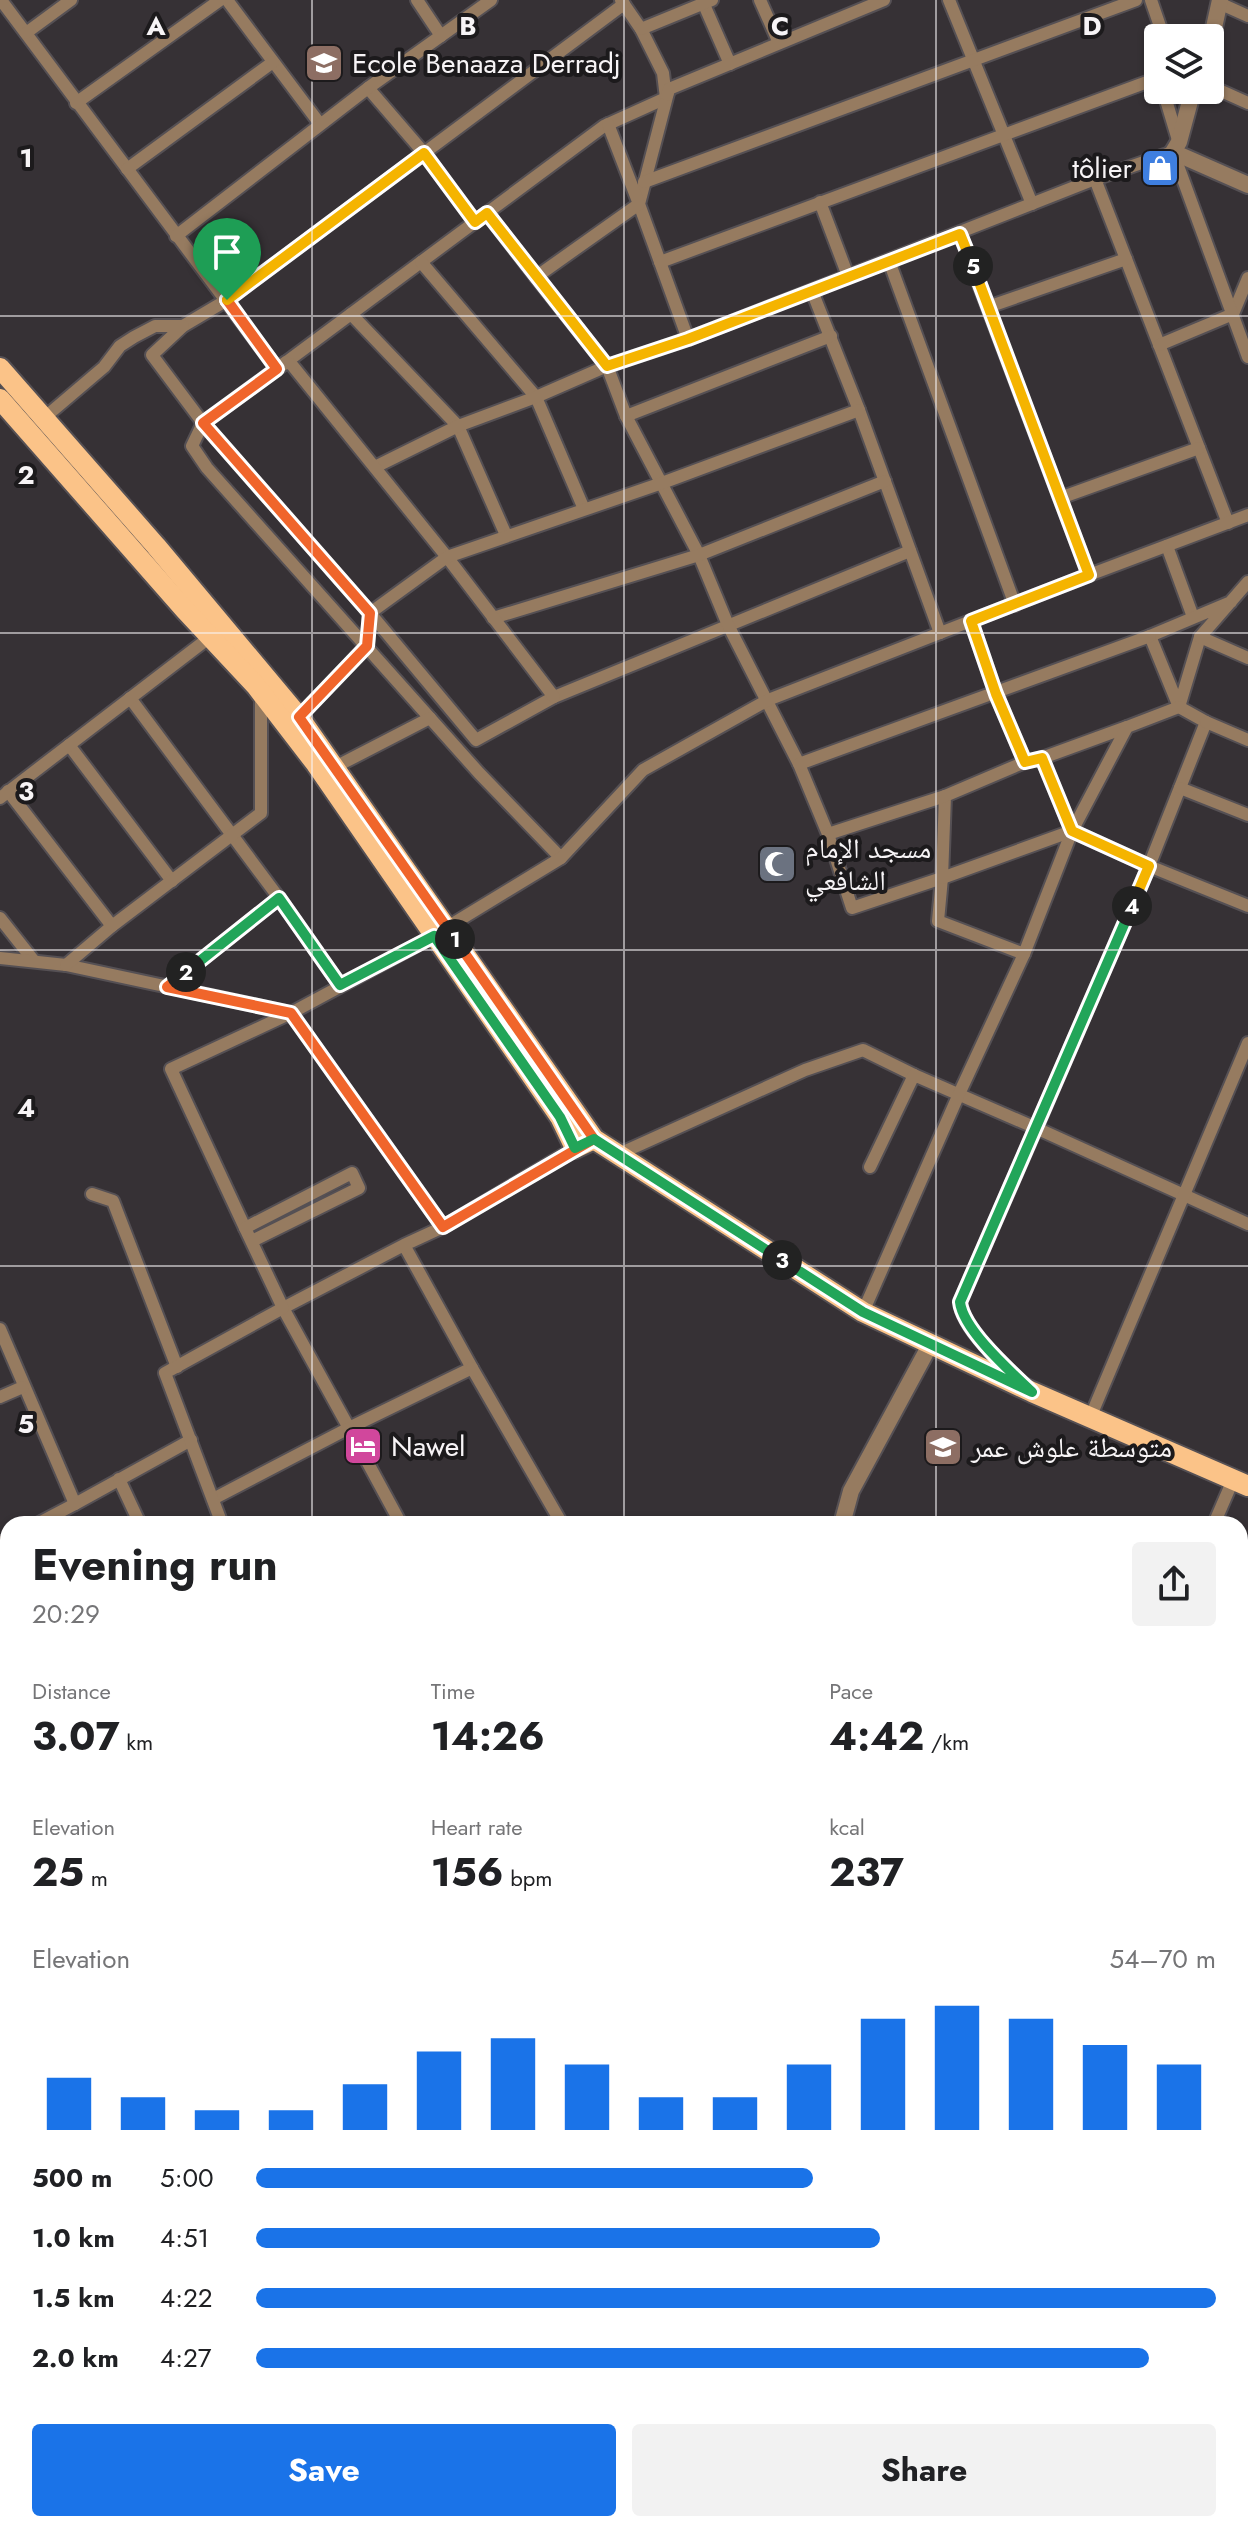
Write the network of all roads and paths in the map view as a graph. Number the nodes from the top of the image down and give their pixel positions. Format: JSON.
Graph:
{"nodes":[{"id":1,"x":1,"y":0,"type":"edge"},
{"id":2,"x":71,"y":0,"type":"edge"},
{"id":3,"x":220,"y":0,"type":"edge"},
{"id":4,"x":227,"y":0,"type":"edge"},
{"id":5,"x":417,"y":0,"type":"edge"},
{"id":6,"x":491,"y":0,"type":"edge"},
{"id":7,"x":760,"y":0,"type":"edge"},
{"id":8,"x":884,"y":0,"type":"edge"},
{"id":9,"x":949,"y":0,"type":"edge"},
{"id":10,"x":1136,"y":0,"type":"edge"},
{"id":11,"x":1151,"y":0,"type":"edge"},
{"id":12,"x":706,"y":1,"type":"edge"},
{"id":13,"x":623,"y":2,"type":"edge"},
{"id":14,"x":1220,"y":2,"type":"edge"},
{"id":15,"x":852,"y":6,"type":"edge"},
{"id":16,"x":1248,"y":16,"type":"edge"},
{"id":17,"x":1159,"y":24,"type":"edge"},
{"id":18,"x":1215,"y":24,"type":"edge"},
{"id":19,"x":641,"y":29,"type":"junction"},
{"id":20,"x":26,"y":33,"type":"junction"},
{"id":21,"x":441,"y":36,"type":"junction"},
{"id":22,"x":779,"y":43,"type":"junction"},
{"id":23,"x":973,"y":61,"type":"junction"},
{"id":24,"x":273,"y":62,"type":"junction"},
{"id":25,"x":730,"y":64,"type":"junction"},
{"id":26,"x":1144,"y":83,"type":"edge"},
{"id":27,"x":368,"y":88,"type":"junction"},
{"id":28,"x":1224,"y":92,"type":"edge"},
{"id":29,"x":667,"y":93,"type":"junction"},
{"id":30,"x":76,"y":103,"type":"junction"},
{"id":31,"x":1248,"y":103,"type":"edge"},
{"id":32,"x":1166,"y":104,"type":"edge"},
{"id":33,"x":1189,"y":104,"type":"edge"},
{"id":34,"x":320,"y":124,"type":"junction"},
{"id":35,"x":608,"y":124,"type":"junction"},
{"id":36,"x":1003,"y":135,"type":"junction"},
{"id":37,"x":1176,"y":147,"type":"junction"},
{"id":38,"x":424,"y":153,"type":"junction"},
{"id":39,"x":127,"y":169,"type":"junction"},
{"id":40,"x":1095,"y":179,"type":"junction"},
{"id":41,"x":644,"y":182,"type":"junction"},
{"id":42,"x":1248,"y":185,"type":"edge"},
{"id":43,"x":820,"y":202,"type":"junction"},
{"id":44,"x":639,"y":204,"type":"junction"},
{"id":45,"x":1032,"y":204,"type":"junction"},
{"id":46,"x":487,"y":213,"type":"junction"},
{"id":47,"x":475,"y":222,"type":"junction"},
{"id":48,"x":960,"y":234,"type":"junction"},
{"id":49,"x":176,"y":236,"type":"junction"},
{"id":50,"x":1126,"y":259,"type":"junction"},
{"id":51,"x":889,"y":261,"type":"junction"},
{"id":52,"x":421,"y":262,"type":"junction"},
{"id":53,"x":660,"y":262,"type":"junction"},
{"id":54,"x":848,"y":276,"type":"junction"},
{"id":55,"x":536,"y":277,"type":"junction"},
{"id":56,"x":1248,"y":278,"type":"edge"},
{"id":57,"x":812,"y":291,"type":"junction"},
{"id":58,"x":227,"y":300,"type":"junction"},
{"id":59,"x":988,"y":307,"type":"junction"},
{"id":60,"x":351,"y":314,"type":"junction"},
{"id":61,"x":1233,"y":314,"type":"junction"},
{"id":62,"x":183,"y":326,"type":"junction"},
{"id":63,"x":831,"y":336,"type":"junction"},
{"id":64,"x":688,"y":339,"type":"junction"},
{"id":65,"x":1159,"y":345,"type":"junction"},
{"id":66,"x":1248,"y":357,"type":"edge"},
{"id":67,"x":607,"y":366,"type":"junction"},
{"id":68,"x":0,"y":368,"type":"edge"},
{"id":69,"x":277,"y":369,"type":"junction"},
{"id":70,"x":536,"y":397,"type":"junction"},
{"id":71,"x":0,"y":399,"type":"edge"},
{"id":72,"x":859,"y":410,"type":"junction"},
{"id":73,"x":626,"y":416,"type":"junction"},
{"id":74,"x":44,"y":418,"type":"junction"},
{"id":75,"x":203,"y":423,"type":"junction"},
{"id":76,"x":458,"y":426,"type":"junction"},
{"id":77,"x":1199,"y":448,"type":"junction"},
{"id":78,"x":375,"y":467,"type":"junction"},
{"id":79,"x":885,"y":481,"type":"junction"},
{"id":80,"x":662,"y":483,"type":"junction"},
{"id":81,"x":1060,"y":498,"type":"junction"},
{"id":82,"x":584,"y":509,"type":"junction"},
{"id":83,"x":1248,"y":515,"type":"edge"},
{"id":84,"x":1228,"y":523,"type":"junction"},
{"id":85,"x":506,"y":535,"type":"junction"},
{"id":86,"x":1167,"y":546,"type":"junction"},
{"id":87,"x":910,"y":551,"type":"junction"},
{"id":88,"x":699,"y":555,"type":"junction"},
{"id":89,"x":447,"y":557,"type":"junction"},
{"id":90,"x":1089,"y":575,"type":"junction"},
{"id":91,"x":1248,"y":582,"type":"edge"},
{"id":92,"x":1231,"y":602,"type":"junction"},
{"id":93,"x":1015,"y":605,"type":"junction"},
{"id":94,"x":370,"y":613,"type":"junction"},
{"id":95,"x":1193,"y":617,"type":"junction"},
{"id":96,"x":493,"y":618,"type":"junction"},
{"id":97,"x":971,"y":621,"type":"junction"},
{"id":98,"x":728,"y":625,"type":"junction"},
{"id":99,"x":940,"y":633,"type":"junction"},
{"id":100,"x":1150,"y":636,"type":"junction"},
{"id":101,"x":210,"y":637,"type":"junction"},
{"id":102,"x":1200,"y":637,"type":"junction"},
{"id":103,"x":367,"y":646,"type":"junction"},
{"id":104,"x":1248,"y":658,"type":"edge"},
{"id":105,"x":261,"y":692,"type":"junction"},
{"id":106,"x":996,"y":694,"type":"junction"},
{"id":107,"x":554,"y":697,"type":"junction"},
{"id":108,"x":130,"y":698,"type":"junction"},
{"id":109,"x":768,"y":700,"type":"junction"},
{"id":110,"x":1179,"y":707,"type":"junction"},
{"id":111,"x":299,"y":717,"type":"junction"},
{"id":112,"x":430,"y":718,"type":"junction"},
{"id":113,"x":1206,"y":722,"type":"junction"},
{"id":114,"x":1127,"y":727,"type":"junction"},
{"id":115,"x":476,"y":740,"type":"junction"},
{"id":116,"x":1248,"y":740,"type":"edge"},
{"id":117,"x":69,"y":745,"type":"junction"},
{"id":118,"x":459,"y":751,"type":"junction"},
{"id":119,"x":1042,"y":758,"type":"junction"},
{"id":120,"x":1025,"y":762,"type":"junction"},
{"id":121,"x":799,"y":764,"type":"junction"},
{"id":122,"x":335,"y":767,"type":"junction"},
{"id":123,"x":1180,"y":788,"type":"junction"},
{"id":124,"x":4,"y":794,"type":"edge"},
{"id":125,"x":945,"y":796,"type":"junction"},
{"id":126,"x":1248,"y":815,"type":"edge"},
{"id":127,"x":1072,"y":831,"type":"junction"},
{"id":128,"x":828,"y":834,"type":"junction"},
{"id":129,"x":233,"y":835,"type":"junction"},
{"id":130,"x":561,"y":858,"type":"junction"},
{"id":131,"x":1149,"y":866,"type":"junction"},
{"id":132,"x":942,"y":878,"type":"junction"},
{"id":133,"x":172,"y":881,"type":"junction"},
{"id":134,"x":279,"y":898,"type":"junction"},
{"id":135,"x":1248,"y":906,"type":"edge"},
{"id":136,"x":0,"y":918,"type":"edge"},
{"id":137,"x":112,"y":926,"type":"junction"},
{"id":138,"x":440,"y":932,"type":"junction"},
{"id":139,"x":1024,"y":954,"type":"junction"},
{"id":140,"x":0,"y":958,"type":"edge"},
{"id":141,"x":34,"y":961,"type":"junction"},
{"id":142,"x":66,"y":965,"type":"junction"},
{"id":143,"x":340,"y":985,"type":"junction"},
{"id":144,"x":167,"y":987,"type":"junction"},
{"id":145,"x":291,"y":1013,"type":"junction"},
{"id":146,"x":1248,"y":1043,"type":"edge"},
{"id":147,"x":914,"y":1075,"type":"junction"},
{"id":148,"x":959,"y":1094,"type":"junction"},
{"id":149,"x":1036,"y":1128,"type":"junction"},
{"id":150,"x":584,"y":1143,"type":"junction"},
{"id":151,"x":619,"y":1154,"type":"junction"},
{"id":152,"x":870,"y":1167,"type":"dead end"},
{"id":153,"x":92,"y":1194,"type":"dead end"},
{"id":154,"x":1184,"y":1197,"type":"junction"},
{"id":155,"x":1248,"y":1224,"type":"edge"},
{"id":156,"x":443,"y":1227,"type":"junction"},
{"id":157,"x":245,"y":1228,"type":"junction"},
{"id":158,"x":252,"y":1241,"type":"junction"},
{"id":159,"x":404,"y":1245,"type":"junction"},
{"id":160,"x":283,"y":1308,"type":"junction"},
{"id":161,"x":863,"y":1312,"type":"junction"},
{"id":162,"x":0,"y":1329,"type":"edge"},
{"id":163,"x":930,"y":1345,"type":"junction"},
{"id":164,"x":177,"y":1367,"type":"junction"},
{"id":165,"x":472,"y":1368,"type":"junction"},
{"id":166,"x":23,"y":1387,"type":"junction"},
{"id":167,"x":1032,"y":1392,"type":"junction"},
{"id":168,"x":0,"y":1397,"type":"edge"},
{"id":169,"x":1090,"y":1418,"type":"junction"},
{"id":170,"x":349,"y":1428,"type":"junction"},
{"id":171,"x":191,"y":1440,"type":"junction"},
{"id":172,"x":119,"y":1479,"type":"junction"},
{"id":173,"x":1241,"y":1483,"type":"edge"},
{"id":174,"x":213,"y":1499,"type":"junction"},
{"id":175,"x":75,"y":1504,"type":"junction"},
{"id":176,"x":52,"y":1516,"type":"edge"},
{"id":177,"x":136,"y":1516,"type":"edge"},
{"id":178,"x":219,"y":1516,"type":"edge"},
{"id":179,"x":397,"y":1516,"type":"edge"},
{"id":180,"x":557,"y":1516,"type":"edge"},
{"id":181,"x":844,"y":1516,"type":"edge"},
{"id":182,"x":1219,"y":1516,"type":"edge"}],
"edges":[{"from":1,"to":20,"type":"street"},
{"from":2,"to":20,"type":"street"},
{"from":3,"to":30,"type":"street"},
{"from":4,"to":24,"type":"street"},
{"from":5,"to":21,"type":"street"},
{"from":6,"to":21,"type":"street"},
{"from":7,"to":22,"type":"street"},
{"from":8,"to":15,"type":"street"},
{"from":9,"to":23,"type":"street"},
{"from":10,"to":23,"type":"street"},
{"from":11,"to":17,"type":"street"},
{"from":12,"to":19,"type":"street"},
{"from":12,"to":25,"type":"street"},
{"from":13,"to":19,"type":"street"},
{"from":13,"to":38,"type":"street"},
{"from":14,"to":16,"type":"street"},
{"from":14,"to":18,"type":"street"},
{"from":15,"to":22,"type":"street"},
{"from":19,"to":29,"type":"street"},
{"from":20,"to":30,"type":"street"},
{"from":21,"to":27,"type":"street"},
{"from":22,"to":25,"type":"street"},
{"from":23,"to":36,"type":"street"},
{"from":23,"to":41,"type":"street"},
{"from":24,"to":34,"type":"street"},
{"from":24,"to":39,"type":"street"},
{"from":25,"to":29,"type":"street"},
{"from":26,"to":36,"type":"street"},
{"from":27,"to":34,"type":"street"},
{"from":27,"to":38,"type":"street"},
{"from":28,"to":31,"type":"street"},
{"from":29,"to":35,"type":"street"},
{"from":29,"to":41,"type":"street"},
{"from":30,"to":39,"type":"street"},
{"from":32,"to":37,"type":"street"},
{"from":33,"to":37,"type":"street"},
{"from":34,"to":49,"type":"street"},
{"from":35,"to":44,"type":"street"},
{"from":35,"to":46,"type":"street"},
{"from":36,"to":43,"type":"street"},
{"from":36,"to":45,"type":"street"},
{"from":37,"to":40,"type":"street"},
{"from":37,"to":42,"type":"street"},
{"from":37,"to":61,"type":"street"},
{"from":38,"to":47,"type":"street"},
{"from":38,"to":58,"type":"street"},
{"from":39,"to":49,"type":"street"},
{"from":40,"to":45,"type":"street"},
{"from":40,"to":50,"type":"street"},
{"from":41,"to":44,"type":"street"},
{"from":43,"to":53,"type":"street"},
{"from":43,"to":54,"type":"street"},
{"from":44,"to":53,"type":"street"},
{"from":44,"to":55,"type":"street"},
{"from":45,"to":48,"type":"street"},
{"from":46,"to":47,"type":"street"},
{"from":46,"to":55,"type":"street"},
{"from":47,"to":52,"type":"street"},
{"from":48,"to":51,"type":"street"},
{"from":48,"to":59,"type":"street"},
{"from":49,"to":58,"type":"street"},
{"from":50,"to":59,"type":"street"},
{"from":50,"to":65,"type":"street"},
{"from":51,"to":54,"type":"street"},
{"from":51,"to":93,"type":"street"},
{"from":52,"to":60,"type":"street"},
{"from":52,"to":70,"type":"street"},
{"from":53,"to":64,"type":"street"},
{"from":54,"to":57,"type":"street"},
{"from":55,"to":67,"type":"street"},
{"from":56,"to":61,"type":"street"},
{"from":57,"to":63,"type":"street"},
{"from":57,"to":64,"type":"street"},
{"from":58,"to":62,"type":"street"},
{"from":58,"to":69,"type":"street"},
{"from":59,"to":81,"type":"street"},
{"from":60,"to":69,"type":"street"},
{"from":60,"to":76,"type":"street"},
{"from":61,"to":65,"type":"street"},
{"from":61,"to":66,"type":"street"},
{"from":62,"to":74,"type":"street"},
{"from":62,"to":75,"type":"street"},
{"from":63,"to":72,"type":"street"},
{"from":63,"to":73,"type":"street"},
{"from":64,"to":67,"type":"street"},
{"from":65,"to":77,"type":"street"},
{"from":67,"to":70,"type":"street"},
{"from":67,"to":73,"type":"street"},
{"from":68,"to":74,"type":"main road"},
{"from":69,"to":75,"type":"street"},
{"from":69,"to":78,"type":"street"},
{"from":70,"to":76,"type":"street"},
{"from":70,"to":82,"type":"street"},
{"from":71,"to":101,"type":"main road"},
{"from":72,"to":79,"type":"street"},
{"from":72,"to":80,"type":"street"},
{"from":73,"to":80,"type":"street"},
{"from":74,"to":111,"type":"main road"},
{"from":75,"to":94,"type":"street"},
{"from":75,"to":103,"type":"street"},
{"from":76,"to":78,"type":"street"},
{"from":76,"to":85,"type":"street"},
{"from":77,"to":81,"type":"street"},
{"from":77,"to":84,"type":"street"},
{"from":78,"to":89,"type":"street"},
{"from":79,"to":87,"type":"street"},
{"from":79,"to":88,"type":"street"},
{"from":80,"to":82,"type":"street"},
{"from":80,"to":88,"type":"street"},
{"from":81,"to":90,"type":"street"},
{"from":82,"to":85,"type":"street"},
{"from":83,"to":84,"type":"street"},
{"from":84,"to":86,"type":"street"},
{"from":85,"to":89,"type":"street"},
{"from":86,"to":90,"type":"street"},
{"from":86,"to":95,"type":"street"},
{"from":87,"to":98,"type":"street"},
{"from":87,"to":99,"type":"street"},
{"from":88,"to":96,"type":"street"},
{"from":88,"to":98,"type":"street"},
{"from":89,"to":94,"type":"street"},
{"from":89,"to":96,"type":"street"},
{"from":90,"to":93,"type":"street"},
{"from":91,"to":92,"type":"street"},
{"from":92,"to":95,"type":"street"},
{"from":92,"to":102,"type":"street"},
{"from":93,"to":97,"type":"street"},
{"from":94,"to":103,"type":"street"},
{"from":94,"to":115,"type":"street"},
{"from":95,"to":100,"type":"street"},
{"from":96,"to":107,"type":"street"},
{"from":97,"to":99,"type":"street"},
{"from":97,"to":106,"type":"street"},
{"from":98,"to":107,"type":"street"},
{"from":98,"to":109,"type":"street"},
{"from":99,"to":109,"type":"street"},
{"from":100,"to":106,"type":"street"},
{"from":100,"to":110,"type":"street"},
{"from":101,"to":105,"type":"main road"},
{"from":101,"to":108,"type":"street"},
{"from":102,"to":104,"type":"street"},
{"from":102,"to":110,"type":"street"},
{"from":103,"to":111,"type":"street"},
{"from":103,"to":112,"type":"street"},
{"from":105,"to":129,"type":"street"},
{"from":105,"to":138,"type":"main road"},
{"from":106,"to":120,"type":"street"},
{"from":106,"to":121,"type":"street"},
{"from":107,"to":115,"type":"street"},
{"from":108,"to":117,"type":"street"},
{"from":108,"to":129,"type":"street"},
{"from":109,"to":121,"type":"street"},
{"from":109,"to":130,"type":"street"},
{"from":110,"to":113,"type":"street"},
{"from":110,"to":114,"type":"street"},
{"from":111,"to":122,"type":"main road"},
{"from":112,"to":118,"type":"street"},
{"from":112,"to":122,"type":"street"},
{"from":113,"to":116,"type":"street"},
{"from":113,"to":123,"type":"street"},
{"from":114,"to":119,"type":"street"},
{"from":114,"to":127,"type":"street"},
{"from":115,"to":118,"type":"street"},
{"from":117,"to":124,"type":"street"},
{"from":117,"to":133,"type":"street"},
{"from":118,"to":130,"type":"street"},
{"from":119,"to":120,"type":"street"},
{"from":119,"to":127,"type":"street"},
{"from":120,"to":125,"type":"street"},
{"from":121,"to":128,"type":"street"},
{"from":122,"to":138,"type":"main road"},
{"from":123,"to":126,"type":"street"},
{"from":123,"to":131,"type":"street"},
{"from":124,"to":137,"type":"street"},
{"from":125,"to":128,"type":"street"},
{"from":125,"to":132,"type":"street"},
{"from":127,"to":131,"type":"street"},
{"from":127,"to":132,"type":"street"},
{"from":127,"to":139,"type":"street"},
{"from":128,"to":132,"type":"street"},
{"from":129,"to":133,"type":"street"},
{"from":129,"to":134,"type":"street"},
{"from":130,"to":138,"type":"street"},
{"from":131,"to":135,"type":"street"},
{"from":131,"to":149,"type":"street"},
{"from":132,"to":139,"type":"street"},
{"from":133,"to":137,"type":"street"},
{"from":134,"to":143,"type":"street"},
{"from":134,"to":144,"type":"street"},
{"from":136,"to":141,"type":"street"},
{"from":137,"to":142,"type":"street"},
{"from":138,"to":143,"type":"street"},
{"from":138,"to":150,"type":"main road"},
{"from":139,"to":148,"type":"street"},
{"from":140,"to":141,"type":"street"},
{"from":141,"to":142,"type":"street"},
{"from":142,"to":144,"type":"street"},
{"from":143,"to":145,"type":"street"},
{"from":144,"to":145,"type":"street"},
{"from":145,"to":156,"type":"street"},
{"from":145,"to":157,"type":"street"},
{"from":146,"to":154,"type":"street"},
{"from":147,"to":148,"type":"street"},
{"from":147,"to":151,"type":"street"},
{"from":147,"to":152,"type":"street"},
{"from":148,"to":149,"type":"street"},
{"from":148,"to":161,"type":"street"},
{"from":149,"to":154,"type":"street"},
{"from":149,"to":167,"type":"street"},
{"from":150,"to":151,"type":"main road"},
{"from":150,"to":156,"type":"street"},
{"from":151,"to":161,"type":"main road"},
{"from":153,"to":164,"type":"street"},
{"from":154,"to":155,"type":"street"},
{"from":154,"to":169,"type":"street"},
{"from":156,"to":159,"type":"street"},
{"from":157,"to":158,"type":"street"},
{"from":157,"to":158,"type":"street"},
{"from":158,"to":160,"type":"street"},
{"from":159,"to":160,"type":"street"},
{"from":159,"to":165,"type":"street"},
{"from":160,"to":164,"type":"street"},
{"from":160,"to":170,"type":"street"},
{"from":161,"to":163,"type":"main road"},
{"from":162,"to":166,"type":"street"},
{"from":163,"to":167,"type":"main road"},
{"from":163,"to":181,"type":"street"},
{"from":164,"to":171,"type":"street"},
{"from":165,"to":170,"type":"street"},
{"from":165,"to":180,"type":"street"},
{"from":166,"to":168,"type":"street"},
{"from":166,"to":175,"type":"street"},
{"from":167,"to":169,"type":"main road"},
{"from":169,"to":173,"type":"main road"},
{"from":170,"to":174,"type":"street"},
{"from":170,"to":179,"type":"street"},
{"from":171,"to":172,"type":"street"},
{"from":171,"to":174,"type":"street"},
{"from":172,"to":175,"type":"street"},
{"from":172,"to":177,"type":"street"},
{"from":173,"to":182,"type":"street"},
{"from":174,"to":178,"type":"street"},
{"from":175,"to":176,"type":"street"}]}
